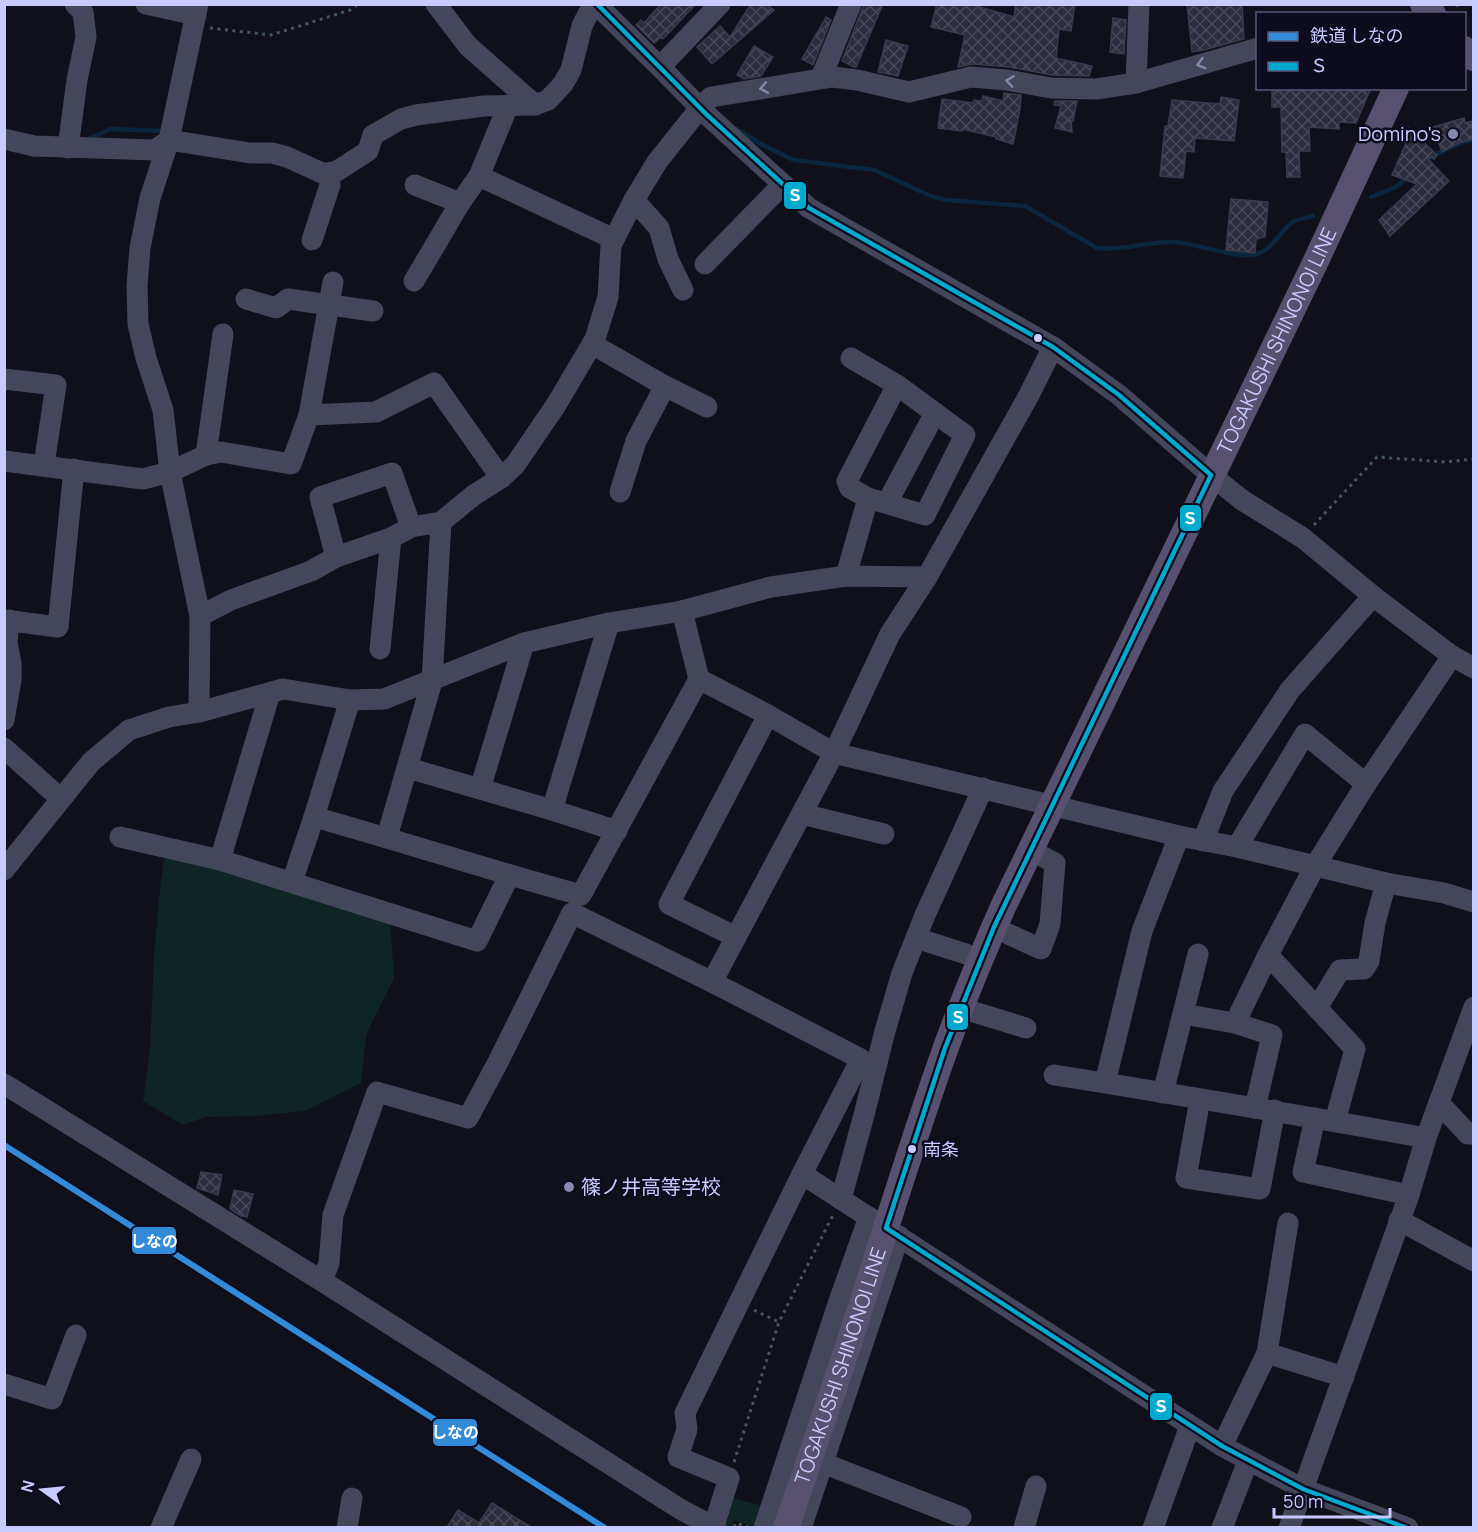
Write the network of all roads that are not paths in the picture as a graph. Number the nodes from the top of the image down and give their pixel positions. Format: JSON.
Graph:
{"nodes":[{"id":1,"x":75,"y":4,"type":"edge"},
{"id":2,"x":146,"y":4,"type":"edge"},
{"id":3,"x":436,"y":4,"type":"edge"},
{"id":4,"x":595,"y":4,"type":"edge"},
{"id":5,"x":720,"y":4,"type":"edge"},
{"id":6,"x":851,"y":4,"type":"edge"},
{"id":7,"x":1139,"y":4,"type":"edge"},
{"id":8,"x":1424,"y":4,"type":"edge"},
{"id":9,"x":1444,"y":8,"type":"edge"},
{"id":10,"x":196,"y":15,"type":"edge"},
{"id":11,"x":1256,"y":48,"type":"edge"},
{"id":12,"x":660,"y":67,"type":"junction"},
{"id":13,"x":821,"y":78,"type":"junction"},
{"id":14,"x":1136,"y":83,"type":"junction"},
{"id":15,"x":1395,"y":90,"type":"edge"},
{"id":16,"x":535,"y":105,"type":"junction"},
{"id":17,"x":508,"y":106,"type":"junction"},
{"id":18,"x":700,"y":108,"type":"junction"},
{"id":19,"x":171,"y":133,"type":"junction"},
{"id":20,"x":4,"y":140,"type":"edge"},
{"id":21,"x":69,"y":142,"type":"junction"},
{"id":22,"x":329,"y":173,"type":"junction"},
{"id":23,"x":479,"y":176,"type":"junction"},
{"id":24,"x":783,"y":184,"type":"junction"},
{"id":25,"x":416,"y":185,"type":"dead end"},
{"id":26,"x":634,"y":200,"type":"junction"},
{"id":27,"x":460,"y":203,"type":"junction"},
{"id":28,"x":614,"y":239,"type":"junction"},
{"id":29,"x":312,"y":240,"type":"dead end"},
{"id":30,"x":705,"y":264,"type":"dead end"},
{"id":31,"x":414,"y":281,"type":"dead end"},
{"id":32,"x":333,"y":282,"type":"dead end"},
{"id":33,"x":683,"y":290,"type":"dead end"},
{"id":34,"x":246,"y":299,"type":"dead end"},
{"id":35,"x":328,"y":305,"type":"junction"},
{"id":36,"x":373,"y":311,"type":"dead end"},
{"id":37,"x":223,"y":334,"type":"dead end"},
{"id":38,"x":592,"y":344,"type":"junction"},
{"id":39,"x":1053,"y":347,"type":"junction"},
{"id":40,"x":852,"y":358,"type":"dead end"},
{"id":41,"x":4,"y":379,"type":"edge"},
{"id":42,"x":897,"y":385,"type":"junction"},
{"id":43,"x":665,"y":386,"type":"junction"},
{"id":44,"x":707,"y":406,"type":"dead end"},
{"id":45,"x":935,"y":413,"type":"junction"},
{"id":46,"x":309,"y":415,"type":"junction"},
{"id":47,"x":206,"y":455,"type":"junction"},
{"id":48,"x":4,"y":461,"type":"edge"},
{"id":49,"x":44,"y":465,"type":"junction"},
{"id":50,"x":74,"y":469,"type":"junction"},
{"id":51,"x":171,"y":471,"type":"junction"},
{"id":52,"x":1211,"y":476,"type":"junction"},
{"id":53,"x":501,"y":478,"type":"junction"},
{"id":54,"x":620,"y":492,"type":"dead end"},
{"id":55,"x":878,"y":500,"type":"junction"},
{"id":56,"x":925,"y":515,"type":"junction"},
{"id":57,"x":441,"y":522,"type":"junction"},
{"id":58,"x":956,"y":526,"type":"junction"},
{"id":59,"x":411,"y":527,"type":"junction"},
{"id":60,"x":391,"y":538,"type":"junction"},
{"id":61,"x":336,"y":557,"type":"junction"},
{"id":62,"x":846,"y":576,"type":"junction"},
{"id":63,"x":927,"y":577,"type":"junction"},
{"id":64,"x":1373,"y":596,"type":"junction"},
{"id":65,"x":682,"y":611,"type":"junction"},
{"id":66,"x":200,"y":616,"type":"junction"},
{"id":67,"x":7,"y":620,"type":"edge"},
{"id":68,"x":609,"y":623,"type":"junction"},
{"id":69,"x":524,"y":643,"type":"junction"},
{"id":70,"x":380,"y":649,"type":"dead end"},
{"id":71,"x":1452,"y":656,"type":"junction"},
{"id":72,"x":1473,"y":668,"type":"edge"},
{"id":73,"x":699,"y":679,"type":"junction"},
{"id":74,"x":432,"y":681,"type":"junction"},
{"id":75,"x":270,"y":693,"type":"junction"},
{"id":76,"x":350,"y":700,"type":"junction"},
{"id":77,"x":6,"y":707,"type":"edge"},
{"id":78,"x":200,"y":712,"type":"junction"},
{"id":79,"x":768,"y":715,"type":"junction"},
{"id":80,"x":4,"y":748,"type":"edge"},
{"id":81,"x":834,"y":753,"type":"junction"},
{"id":82,"x":408,"y":768,"type":"junction"},
{"id":83,"x":1366,"y":784,"type":"junction"},
{"id":84,"x":480,"y":789,"type":"junction"},
{"id":85,"x":983,"y":789,"type":"junction"},
{"id":86,"x":61,"y":799,"type":"junction"},
{"id":87,"x":1052,"y":806,"type":"junction"},
{"id":88,"x":552,"y":810,"type":"junction"},
{"id":89,"x":802,"y":814,"type":"junction"},
{"id":90,"x":314,"y":817,"type":"junction"},
{"id":91,"x":617,"y":831,"type":"junction"},
{"id":92,"x":884,"y":834,"type":"dead end"},
{"id":93,"x":1179,"y":836,"type":"junction"},
{"id":94,"x":120,"y":837,"type":"dead end"},
{"id":95,"x":387,"y":837,"type":"junction"},
{"id":96,"x":1203,"y":841,"type":"junction"},
{"id":97,"x":1236,"y":847,"type":"junction"},
{"id":98,"x":1030,"y":850,"type":"junction"},
{"id":99,"x":220,"y":860,"type":"junction"},
{"id":100,"x":1315,"y":866,"type":"junction"},
{"id":101,"x":4,"y":870,"type":"edge"},
{"id":102,"x":509,"y":876,"type":"junction"},
{"id":103,"x":292,"y":882,"type":"junction"},
{"id":104,"x":1386,"y":883,"type":"junction"},
{"id":105,"x":1473,"y":902,"type":"edge"},
{"id":106,"x":1008,"y":934,"type":"dead end"},
{"id":107,"x":736,"y":937,"type":"junction"},
{"id":108,"x":916,"y":938,"type":"junction"},
{"id":109,"x":966,"y":954,"type":"dead end"},
{"id":110,"x":1198,"y":954,"type":"dead end"},
{"id":111,"x":1268,"y":955,"type":"junction"},
{"id":112,"x":712,"y":982,"type":"junction"},
{"id":113,"x":1473,"y":1007,"type":"edge"},
{"id":114,"x":961,"y":1008,"type":"junction"},
{"id":115,"x":1317,"y":1008,"type":"junction"},
{"id":116,"x":1183,"y":1014,"type":"junction"},
{"id":117,"x":1235,"y":1023,"type":"junction"},
{"id":118,"x":1026,"y":1028,"type":"dead end"},
{"id":119,"x":868,"y":1061,"type":"junction"},
{"id":120,"x":1054,"y":1075,"type":"dead end"},
{"id":121,"x":1105,"y":1083,"type":"junction"},
{"id":122,"x":4,"y":1084,"type":"edge"},
{"id":123,"x":1163,"y":1093,"type":"junction"},
{"id":124,"x":1200,"y":1099,"type":"junction"},
{"id":125,"x":1439,"y":1103,"type":"junction"},
{"id":126,"x":1265,"y":1109,"type":"junction"},
{"id":127,"x":1325,"y":1120,"type":"junction"},
{"id":128,"x":1473,"y":1134,"type":"edge"},
{"id":129,"x":1426,"y":1138,"type":"junction"},
{"id":130,"x":802,"y":1174,"type":"junction"},
{"id":131,"x":1409,"y":1195,"type":"junction"},
{"id":132,"x":841,"y":1199,"type":"junction"},
{"id":133,"x":1399,"y":1220,"type":"junction"},
{"id":134,"x":1288,"y":1223,"type":"dead end"},
{"id":135,"x":885,"y":1227,"type":"junction"},
{"id":136,"x":1473,"y":1261,"type":"edge"},
{"id":137,"x":322,"y":1281,"type":"junction"},
{"id":138,"x":76,"y":1335,"type":"dead end"},
{"id":139,"x":1267,"y":1353,"type":"junction"},
{"id":140,"x":1344,"y":1377,"type":"junction"},
{"id":141,"x":4,"y":1384,"type":"edge"},
{"id":142,"x":1190,"y":1426,"type":"junction"},
{"id":143,"x":1222,"y":1446,"type":"junction"},
{"id":144,"x":818,"y":1456,"type":"junction"},
{"id":145,"x":191,"y":1459,"type":"dead end"},
{"id":146,"x":1248,"y":1461,"type":"junction"},
{"id":147,"x":1036,"y":1486,"type":"dead end"},
{"id":148,"x":1303,"y":1490,"type":"junction"},
{"id":149,"x":351,"y":1498,"type":"dead end"},
{"id":150,"x":961,"y":1517,"type":"dead end"},
{"id":151,"x":161,"y":1527,"type":"edge"},
{"id":152,"x":347,"y":1527,"type":"edge"},
{"id":153,"x":722,"y":1527,"type":"edge"},
{"id":154,"x":764,"y":1527,"type":"edge"},
{"id":155,"x":786,"y":1527,"type":"edge"},
{"id":156,"x":801,"y":1527,"type":"edge"},
{"id":157,"x":1024,"y":1527,"type":"edge"},
{"id":158,"x":1153,"y":1527,"type":"edge"},
{"id":159,"x":1222,"y":1527,"type":"edge"},
{"id":160,"x":1290,"y":1527,"type":"edge"},
{"id":161,"x":1408,"y":1527,"type":"edge"}],
"edges":[{"from":1,"to":21,"type":"street"},
{"from":2,"to":10,"type":"street"},
{"from":3,"to":16,"type":"street"},
{"from":4,"to":12,"type":"street"},
{"from":4,"to":16,"type":"street"},
{"from":5,"to":12,"type":"street"},
{"from":6,"to":13,"type":"street"},
{"from":7,"to":14,"type":"street"},
{"from":8,"to":9,"type":"main road"},
{"from":10,"to":19,"type":"street"},
{"from":11,"to":14,"type":"street","one_way":true},
{"from":12,"to":18,"type":"street"},
{"from":14,"to":13,"type":"street","one_way":true},
{"from":13,"to":18,"type":"street","one_way":true},
{"from":15,"to":52,"type":"main road","name":"TOGAKUSHI SHINONOI LINE"},
{"from":16,"to":17,"type":"street"},
{"from":17,"to":22,"type":"street"},
{"from":17,"to":23,"type":"street"},
{"from":18,"to":24,"type":"street"},
{"from":18,"to":26,"type":"street"},
{"from":19,"to":21,"type":"street"},
{"from":19,"to":22,"type":"street"},
{"from":19,"to":51,"type":"street"},
{"from":20,"to":21,"type":"street"},
{"from":22,"to":29,"type":"street"},
{"from":23,"to":27,"type":"street"},
{"from":23,"to":28,"type":"street"},
{"from":24,"to":30,"type":"street"},
{"from":24,"to":39,"type":"street"},
{"from":25,"to":27,"type":"street"},
{"from":26,"to":28,"type":"street"},
{"from":26,"to":33,"type":"street"},
{"from":27,"to":31,"type":"street"},
{"from":28,"to":38,"type":"street"},
{"from":32,"to":35,"type":"street"},
{"from":34,"to":35,"type":"street"},
{"from":35,"to":36,"type":"street"},
{"from":35,"to":46,"type":"street"},
{"from":37,"to":47,"type":"street"},
{"from":38,"to":43,"type":"street"},
{"from":38,"to":53,"type":"street"},
{"from":39,"to":52,"type":"street"},
{"from":39,"to":58,"type":"street"},
{"from":40,"to":42,"type":"street"},
{"from":41,"to":49,"type":"street"},
{"from":42,"to":45,"type":"street"},
{"from":42,"to":55,"type":"street"},
{"from":43,"to":44,"type":"street"},
{"from":43,"to":54,"type":"street"},
{"from":45,"to":55,"type":"street"},
{"from":45,"to":56,"type":"street"},
{"from":46,"to":47,"type":"street"},
{"from":46,"to":53,"type":"street"},
{"from":47,"to":51,"type":"street"},
{"from":48,"to":49,"type":"street"},
{"from":49,"to":50,"type":"street"},
{"from":50,"to":51,"type":"street"},
{"from":50,"to":67,"type":"street"},
{"from":51,"to":66,"type":"street"},
{"from":52,"to":64,"type":"street"},
{"from":52,"to":87,"type":"main road","name":"TOGAKUSHI SHINONOI LINE"},
{"from":53,"to":57,"type":"street"},
{"from":55,"to":56,"type":"street"},
{"from":55,"to":62,"type":"street"},
{"from":56,"to":58,"type":"street"},
{"from":57,"to":59,"type":"street"},
{"from":57,"to":74,"type":"street"},
{"from":58,"to":63,"type":"street"},
{"from":59,"to":60,"type":"street"},
{"from":59,"to":61,"type":"street"},
{"from":60,"to":61,"type":"street"},
{"from":60,"to":70,"type":"street"},
{"from":61,"to":66,"type":"street"},
{"from":62,"to":63,"type":"street"},
{"from":62,"to":65,"type":"street"},
{"from":63,"to":81,"type":"street"},
{"from":64,"to":71,"type":"street"},
{"from":64,"to":96,"type":"street"},
{"from":65,"to":68,"type":"street"},
{"from":65,"to":73,"type":"street"},
{"from":66,"to":78,"type":"street"},
{"from":67,"to":77,"type":"street"},
{"from":68,"to":69,"type":"street"},
{"from":68,"to":88,"type":"street"},
{"from":69,"to":74,"type":"street"},
{"from":69,"to":84,"type":"street"},
{"from":71,"to":72,"type":"street"},
{"from":71,"to":83,"type":"street"},
{"from":73,"to":79,"type":"street"},
{"from":73,"to":91,"type":"street"},
{"from":74,"to":76,"type":"street"},
{"from":74,"to":82,"type":"street"},
{"from":75,"to":76,"type":"street"},
{"from":75,"to":78,"type":"street"},
{"from":75,"to":99,"type":"street"},
{"from":76,"to":90,"type":"street"},
{"from":78,"to":86,"type":"street"},
{"from":79,"to":81,"type":"street"},
{"from":79,"to":107,"type":"street"},
{"from":80,"to":86,"type":"street"},
{"from":81,"to":85,"type":"street"},
{"from":81,"to":89,"type":"street"},
{"from":82,"to":84,"type":"street"},
{"from":82,"to":95,"type":"street"},
{"from":83,"to":97,"type":"street"},
{"from":83,"to":100,"type":"street"},
{"from":84,"to":88,"type":"street"},
{"from":85,"to":87,"type":"street"},
{"from":85,"to":108,"type":"street"},
{"from":86,"to":101,"type":"street"},
{"from":87,"to":93,"type":"street"},
{"from":87,"to":98,"type":"main road","name":"TOGAKUSHI SHINONOI LINE"},
{"from":88,"to":91,"type":"street"},
{"from":89,"to":92,"type":"street"},
{"from":89,"to":107,"type":"street"},
{"from":90,"to":95,"type":"street"},
{"from":90,"to":103,"type":"street"},
{"from":91,"to":102,"type":"street"},
{"from":93,"to":96,"type":"street"},
{"from":93,"to":121,"type":"street"},
{"from":94,"to":99,"type":"street"},
{"from":95,"to":102,"type":"street"},
{"from":96,"to":97,"type":"street"},
{"from":97,"to":100,"type":"street"},
{"from":98,"to":106,"type":"street"},
{"from":98,"to":114,"type":"main road","name":"TOGAKUSHI SHINONOI LINE"},
{"from":99,"to":103,"type":"street"},
{"from":100,"to":104,"type":"street"},
{"from":100,"to":111,"type":"street"},
{"from":102,"to":103,"type":"street"},
{"from":104,"to":105,"type":"street"},
{"from":104,"to":115,"type":"street"},
{"from":107,"to":112,"type":"street"},
{"from":108,"to":109,"type":"street"},
{"from":108,"to":119,"type":"street"},
{"from":110,"to":116,"type":"street"},
{"from":111,"to":115,"type":"street"},
{"from":111,"to":117,"type":"street"},
{"from":112,"to":119,"type":"street"},
{"from":112,"to":137,"type":"street"},
{"from":113,"to":125,"type":"street"},
{"from":114,"to":118,"type":"street"},
{"from":114,"to":135,"type":"main road","name":"TOGAKUSHI SHINONOI LINE"},
{"from":115,"to":127,"type":"street"},
{"from":116,"to":117,"type":"street"},
{"from":116,"to":123,"type":"street"},
{"from":117,"to":126,"type":"street"},
{"from":119,"to":130,"type":"street"},
{"from":119,"to":132,"type":"street"},
{"from":120,"to":121,"type":"street"},
{"from":121,"to":123,"type":"street"},
{"from":122,"to":137,"type":"street"},
{"from":123,"to":124,"type":"street"},
{"from":124,"to":126,"type":"street"},
{"from":124,"to":126,"type":"street"},
{"from":125,"to":128,"type":"street"},
{"from":125,"to":129,"type":"street"},
{"from":126,"to":127,"type":"street"},
{"from":127,"to":129,"type":"street"},
{"from":127,"to":131,"type":"street"},
{"from":129,"to":131,"type":"street"},
{"from":130,"to":132,"type":"street"},
{"from":130,"to":153,"type":"street"},
{"from":131,"to":133,"type":"street"},
{"from":132,"to":135,"type":"street"},
{"from":133,"to":136,"type":"street"},
{"from":133,"to":140,"type":"street"},
{"from":134,"to":139,"type":"street"},
{"from":135,"to":142,"type":"street"},
{"from":135,"to":144,"type":"main road","name":"TOGAKUSHI SHINONOI LINE"},
{"from":135,"to":154,"type":"street"},
{"from":137,"to":153,"type":"street"},
{"from":138,"to":141,"type":"street"},
{"from":139,"to":140,"type":"street"},
{"from":139,"to":143,"type":"street"},
{"from":140,"to":148,"type":"street"},
{"from":142,"to":143,"type":"street"},
{"from":142,"to":158,"type":"street"},
{"from":143,"to":146,"type":"street"},
{"from":144,"to":150,"type":"street"},
{"from":144,"to":155,"type":"main road","name":"TOGAKUSHI SHINONOI LINE"},
{"from":144,"to":156,"type":"street"},
{"from":145,"to":151,"type":"street"},
{"from":146,"to":148,"type":"street"},
{"from":146,"to":159,"type":"street"},
{"from":147,"to":157,"type":"street"},
{"from":148,"to":160,"type":"street"},
{"from":148,"to":161,"type":"street"},
{"from":149,"to":152,"type":"street"}]}
